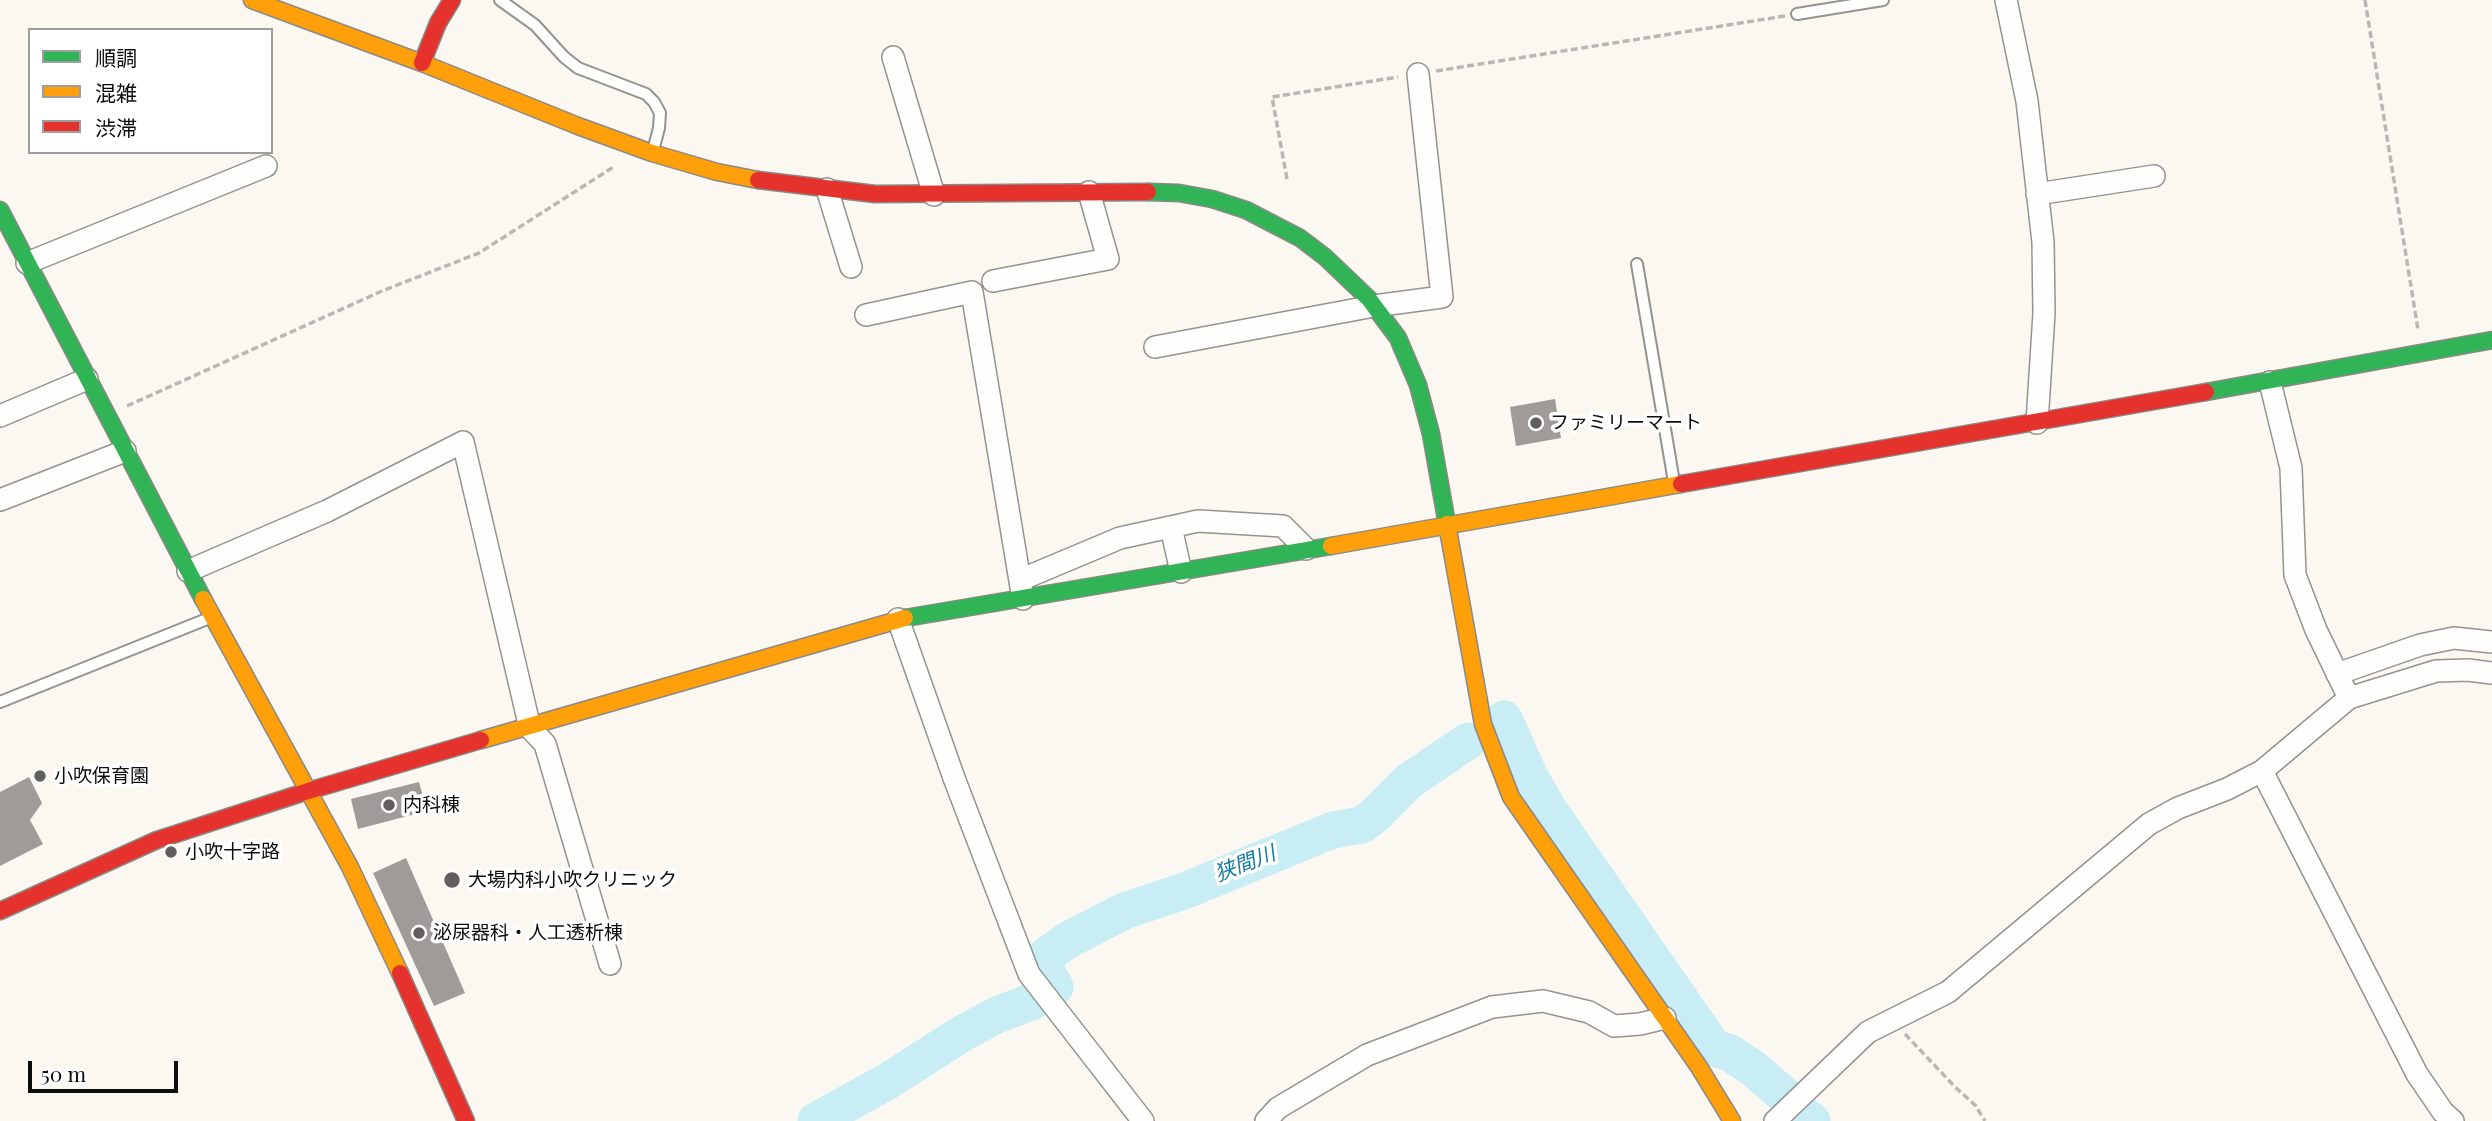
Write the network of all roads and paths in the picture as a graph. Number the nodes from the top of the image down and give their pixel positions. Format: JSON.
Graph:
{"nodes":[{"id":1,"x":252,"y":0,"type":"edge"},
{"id":2,"x":452,"y":0,"type":"edge"},
{"id":3,"x":500,"y":0,"type":"edge"},
{"id":4,"x":1881,"y":0,"type":"edge"},
{"id":5,"x":2006,"y":0,"type":"edge"},
{"id":6,"x":2365,"y":0,"type":"edge"},
{"id":7,"x":1836,"y":4,"type":"edge"},
{"id":8,"x":1797,"y":14,"type":"joint"},
{"id":9,"x":893,"y":57,"type":"dead end"},
{"id":10,"x":422,"y":63,"type":"junction"},
{"id":11,"x":1418,"y":74,"type":"junction"},
{"id":12,"x":647,"y":151,"type":"junction"},
{"id":13,"x":266,"y":166,"type":"dead end"},
{"id":14,"x":2154,"y":176,"type":"dead end"},
{"id":15,"x":1287,"y":179,"type":"dead end"},
{"id":16,"x":827,"y":189,"type":"junction"},
{"id":17,"x":1089,"y":192,"type":"junction"},
{"id":18,"x":2037,"y":194,"type":"junction"},
{"id":19,"x":934,"y":195,"type":"junction"},
{"id":20,"x":0,"y":210,"type":"edge"},
{"id":21,"x":27,"y":263,"type":"junction"},
{"id":22,"x":1637,"y":264,"type":"dead end"},
{"id":23,"x":851,"y":267,"type":"dead end"},
{"id":24,"x":993,"y":281,"type":"dead end"},
{"id":25,"x":1374,"y":306,"type":"junction"},
{"id":26,"x":866,"y":315,"type":"dead end"},
{"id":27,"x":2492,"y":340,"type":"edge"},
{"id":28,"x":1155,"y":347,"type":"dead end"},
{"id":29,"x":2422,"y":352,"type":"junction"},
{"id":30,"x":87,"y":379,"type":"junction"},
{"id":31,"x":2270,"y":382,"type":"junction"},
{"id":32,"x":0,"y":416,"type":"edge"},
{"id":33,"x":106,"y":416,"type":"junction"},
{"id":34,"x":2037,"y":423,"type":"junction"},
{"id":35,"x":125,"y":451,"type":"junction"},
{"id":36,"x":1675,"y":484,"type":"junction"},
{"id":37,"x":0,"y":500,"type":"edge"},
{"id":38,"x":1446,"y":524,"type":"junction"},
{"id":39,"x":1171,"y":527,"type":"junction"},
{"id":40,"x":1306,"y":550,"type":"junction"},
{"id":41,"x":188,"y":571,"type":"junction"},
{"id":42,"x":1181,"y":572,"type":"junction"},
{"id":43,"x":1022,"y":589,"type":"junction"},
{"id":44,"x":213,"y":617,"type":"junction"},
{"id":45,"x":898,"y":619,"type":"junction"},
{"id":46,"x":2492,"y":642,"type":"edge"},
{"id":47,"x":2492,"y":673,"type":"edge"},
{"id":48,"x":2337,"y":674,"type":"junction"},
{"id":49,"x":2349,"y":698,"type":"junction"},
{"id":50,"x":0,"y":702,"type":"edge"},
{"id":51,"x":530,"y":728,"type":"junction"},
{"id":52,"x":2262,"y":771,"type":"junction"},
{"id":53,"x":308,"y":791,"type":"junction"},
{"id":54,"x":0,"y":911,"type":"edge"},
{"id":55,"x":610,"y":964,"type":"dead end"},
{"id":56,"x":1665,"y":1018,"type":"junction"},
{"id":57,"x":1892,"y":1020,"type":"junction"},
{"id":58,"x":466,"y":1121,"type":"edge"},
{"id":59,"x":1143,"y":1121,"type":"edge"},
{"id":60,"x":1266,"y":1121,"type":"edge"},
{"id":61,"x":1732,"y":1121,"type":"edge"},
{"id":62,"x":1775,"y":1121,"type":"edge"},
{"id":63,"x":1985,"y":1121,"type":"edge"},
{"id":64,"x":2453,"y":1121,"type":"edge"}],
"edges":[{"from":1,"to":10,"type":"street"},
{"from":2,"to":10,"type":"street"},
{"from":3,"to":12,"type":"lane"},
{"from":4,"to":7,"type":"lane"},
{"from":5,"to":18,"type":"street"},
{"from":6,"to":29,"type":"path"},
{"from":7,"to":8,"type":"lane"},
{"from":8,"to":11,"type":"path"},
{"from":9,"to":19,"type":"street"},
{"from":10,"to":12,"type":"street"},
{"from":11,"to":15,"type":"path"},
{"from":11,"to":25,"type":"street"},
{"from":12,"to":16,"type":"street"},
{"from":12,"to":33,"type":"path"},
{"from":13,"to":21,"type":"street"},
{"from":14,"to":18,"type":"street"},
{"from":16,"to":19,"type":"street"},
{"from":16,"to":23,"type":"street"},
{"from":17,"to":19,"type":"street"},
{"from":17,"to":24,"type":"street"},
{"from":17,"to":25,"type":"street"},
{"from":18,"to":34,"type":"street"},
{"from":20,"to":21,"type":"street"},
{"from":21,"to":30,"type":"street"},
{"from":22,"to":36,"type":"lane"},
{"from":25,"to":28,"type":"street"},
{"from":25,"to":38,"type":"street"},
{"from":26,"to":43,"type":"street"},
{"from":27,"to":29,"type":"street"},
{"from":29,"to":31,"type":"street"},
{"from":30,"to":32,"type":"street"},
{"from":30,"to":33,"type":"street"},
{"from":31,"to":34,"type":"street"},
{"from":31,"to":48,"type":"street"},
{"from":33,"to":35,"type":"street"},
{"from":34,"to":36,"type":"street"},
{"from":35,"to":37,"type":"street"},
{"from":35,"to":41,"type":"street"},
{"from":36,"to":38,"type":"street"},
{"from":38,"to":40,"type":"street"},
{"from":38,"to":56,"type":"street"},
{"from":39,"to":40,"type":"street"},
{"from":39,"to":42,"type":"street"},
{"from":39,"to":43,"type":"street"},
{"from":40,"to":42,"type":"street"},
{"from":41,"to":44,"type":"street"},
{"from":41,"to":51,"type":"street"},
{"from":42,"to":43,"type":"street"},
{"from":43,"to":45,"type":"street"},
{"from":44,"to":50,"type":"lane"},
{"from":44,"to":53,"type":"street"},
{"from":45,"to":51,"type":"street"},
{"from":45,"to":59,"type":"street"},
{"from":46,"to":48,"type":"street"},
{"from":47,"to":49,"type":"street"},
{"from":48,"to":49,"type":"street"},
{"from":49,"to":52,"type":"street"},
{"from":51,"to":53,"type":"street"},
{"from":51,"to":55,"type":"street"},
{"from":52,"to":57,"type":"street"},
{"from":52,"to":64,"type":"street"},
{"from":53,"to":54,"type":"street"},
{"from":53,"to":58,"type":"street"},
{"from":56,"to":60,"type":"street"},
{"from":56,"to":61,"type":"street"},
{"from":57,"to":62,"type":"street"},
{"from":57,"to":63,"type":"path"}]}
